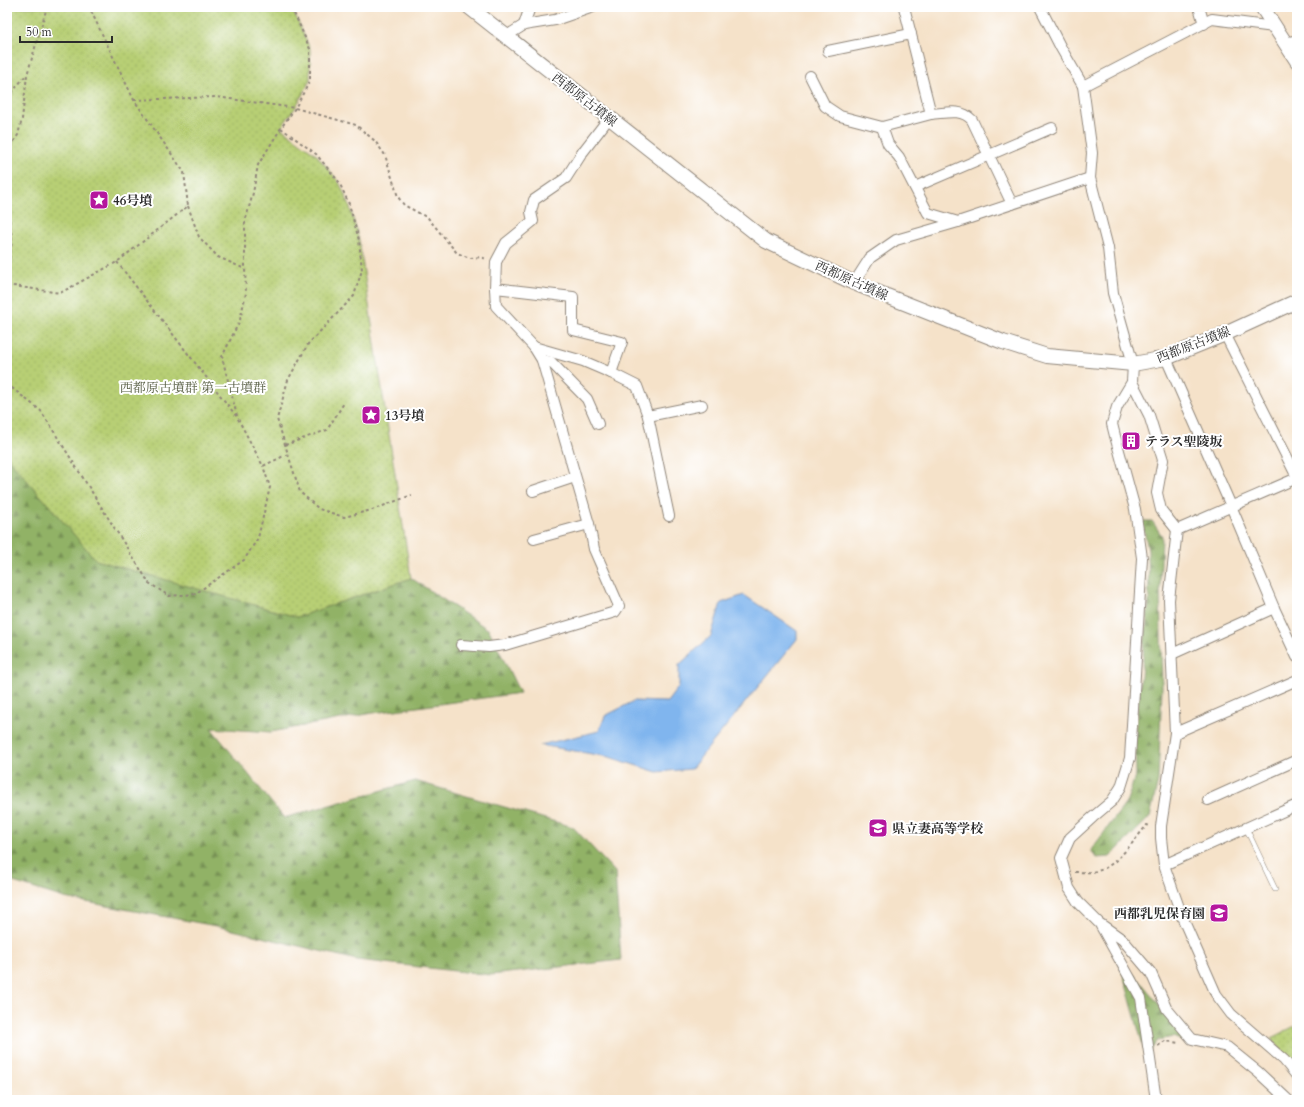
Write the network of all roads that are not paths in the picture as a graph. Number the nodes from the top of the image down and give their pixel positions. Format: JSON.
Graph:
{"nodes":[{"id":1,"x":469,"y":7,"type":"edge"},
{"id":2,"x":530,"y":7,"type":"edge"},
{"id":3,"x":593,"y":7,"type":"edge"},
{"id":4,"x":904,"y":7,"type":"edge"},
{"id":5,"x":1040,"y":7,"type":"edge"},
{"id":6,"x":1199,"y":7,"type":"edge"},
{"id":7,"x":1262,"y":7,"type":"edge"},
{"id":8,"x":1204,"y":24,"type":"junction"},
{"id":9,"x":524,"y":25,"type":"junction"},
{"id":10,"x":1274,"y":27,"type":"junction"},
{"id":11,"x":911,"y":34,"type":"junction"},
{"id":12,"x":505,"y":37,"type":"junction"},
{"id":13,"x":1291,"y":41,"type":"edge"},
{"id":14,"x":828,"y":51,"type":"dead end"},
{"id":15,"x":1297,"y":61,"type":"edge"},
{"id":16,"x":810,"y":76,"type":"dead end"},
{"id":17,"x":1084,"y":86,"type":"junction"},
{"id":18,"x":931,"y":114,"type":"junction"},
{"id":19,"x":609,"y":118,"type":"junction"},
{"id":20,"x":882,"y":127,"type":"junction"},
{"id":21,"x":1052,"y":128,"type":"dead end"},
{"id":22,"x":989,"y":155,"type":"junction"},
{"id":23,"x":1090,"y":178,"type":"junction"},
{"id":24,"x":915,"y":187,"type":"junction"},
{"id":25,"x":1012,"y":204,"type":"junction"},
{"id":26,"x":958,"y":222,"type":"junction"},
{"id":27,"x":854,"y":283,"type":"junction"},
{"id":28,"x":495,"y":288,"type":"junction"},
{"id":29,"x":1297,"y":301,"type":"edge"},
{"id":30,"x":1225,"y":334,"type":"junction"},
{"id":31,"x":534,"y":347,"type":"junction"},
{"id":32,"x":1166,"y":358,"type":"junction"},
{"id":33,"x":542,"y":360,"type":"junction"},
{"id":34,"x":1133,"y":364,"type":"junction"},
{"id":35,"x":611,"y":372,"type":"junction"},
{"id":36,"x":1132,"y":382,"type":"junction"},
{"id":37,"x":702,"y":405,"type":"dead end"},
{"id":38,"x":648,"y":416,"type":"junction"},
{"id":39,"x":598,"y":424,"type":"dead end"},
{"id":40,"x":575,"y":477,"type":"junction"},
{"id":41,"x":1297,"y":478,"type":"edge"},
{"id":42,"x":533,"y":492,"type":"dead end"},
{"id":43,"x":1231,"y":506,"type":"junction"},
{"id":44,"x":669,"y":516,"type":"dead end"},
{"id":45,"x":589,"y":524,"type":"junction"},
{"id":46,"x":1177,"y":530,"type":"junction"},
{"id":47,"x":534,"y":539,"type":"dead end"},
{"id":48,"x":1274,"y":608,"type":"junction"},
{"id":49,"x":461,"y":645,"type":"dead end"},
{"id":50,"x":1172,"y":654,"type":"junction"},
{"id":51,"x":1297,"y":658,"type":"edge"},
{"id":52,"x":1297,"y":680,"type":"edge"},
{"id":53,"x":1175,"y":733,"type":"junction"},
{"id":54,"x":1297,"y":760,"type":"edge"},
{"id":55,"x":1208,"y":800,"type":"dead end"},
{"id":56,"x":1297,"y":805,"type":"edge"},
{"id":57,"x":1246,"y":828,"type":"junction"},
{"id":58,"x":1164,"y":865,"type":"junction"},
{"id":59,"x":1275,"y":889,"type":"dead end"},
{"id":60,"x":1099,"y":923,"type":"junction"},
{"id":61,"x":1297,"y":1076,"type":"edge"},
{"id":62,"x":1156,"y":1100,"type":"edge"},
{"id":63,"x":1288,"y":1100,"type":"edge"}],
"edges":[{"from":1,"to":12,"type":"main road","name":"西都原古墳線"},
{"from":2,"to":9,"type":"street"},
{"from":3,"to":9,"type":"street"},
{"from":4,"to":11,"type":"street"},
{"from":5,"to":17,"type":"street"},
{"from":6,"to":8,"type":"street"},
{"from":7,"to":10,"type":"main road"},
{"from":8,"to":10,"type":"street"},
{"from":8,"to":17,"type":"street"},
{"from":9,"to":12,"type":"street"},
{"from":10,"to":13,"type":"main road"},
{"from":11,"to":14,"type":"street"},
{"from":11,"to":18,"type":"street"},
{"from":12,"to":19,"type":"main road","name":"西都原古墳線"},
{"from":13,"to":15,"type":"main road"},
{"from":16,"to":20,"type":"street"},
{"from":17,"to":23,"type":"street"},
{"from":18,"to":20,"type":"street"},
{"from":18,"to":22,"type":"street"},
{"from":19,"to":27,"type":"main road","name":"西都原古墳線"},
{"from":19,"to":28,"type":"street"},
{"from":20,"to":24,"type":"street"},
{"from":21,"to":22,"type":"street"},
{"from":22,"to":24,"type":"street"},
{"from":22,"to":25,"type":"street"},
{"from":23,"to":25,"type":"street"},
{"from":23,"to":34,"type":"street"},
{"from":24,"to":26,"type":"street"},
{"from":25,"to":26,"type":"street"},
{"from":26,"to":27,"type":"street"},
{"from":27,"to":34,"type":"main road","name":"西都原古墳線"},
{"from":28,"to":31,"type":"street"},
{"from":28,"to":35,"type":"street"},
{"from":29,"to":30,"type":"main road","name":"西都原古墳線"},
{"from":30,"to":32,"type":"main road","name":"西都原古墳線"},
{"from":30,"to":41,"type":"street"},
{"from":31,"to":33,"type":"street"},
{"from":31,"to":35,"type":"street"},
{"from":32,"to":34,"type":"main road","name":"西都原古墳線"},
{"from":32,"to":43,"type":"street"},
{"from":33,"to":39,"type":"street"},
{"from":33,"to":40,"type":"street"},
{"from":34,"to":36,"type":"street"},
{"from":35,"to":38,"type":"street"},
{"from":36,"to":46,"type":"street"},
{"from":36,"to":60,"type":"street"},
{"from":37,"to":38,"type":"street"},
{"from":38,"to":44,"type":"street"},
{"from":40,"to":42,"type":"street"},
{"from":40,"to":45,"type":"street"},
{"from":41,"to":43,"type":"street"},
{"from":43,"to":46,"type":"street"},
{"from":43,"to":48,"type":"street"},
{"from":45,"to":47,"type":"street"},
{"from":45,"to":49,"type":"street"},
{"from":46,"to":50,"type":"street"},
{"from":48,"to":50,"type":"street"},
{"from":48,"to":51,"type":"street"},
{"from":50,"to":53,"type":"street"},
{"from":52,"to":53,"type":"street"},
{"from":53,"to":58,"type":"street"},
{"from":54,"to":55,"type":"street"},
{"from":56,"to":57,"type":"street"},
{"from":57,"to":58,"type":"street"},
{"from":57,"to":59,"type":"lane"},
{"from":58,"to":61,"type":"street"},
{"from":60,"to":62,"type":"street"},
{"from":60,"to":63,"type":"street"}]}
